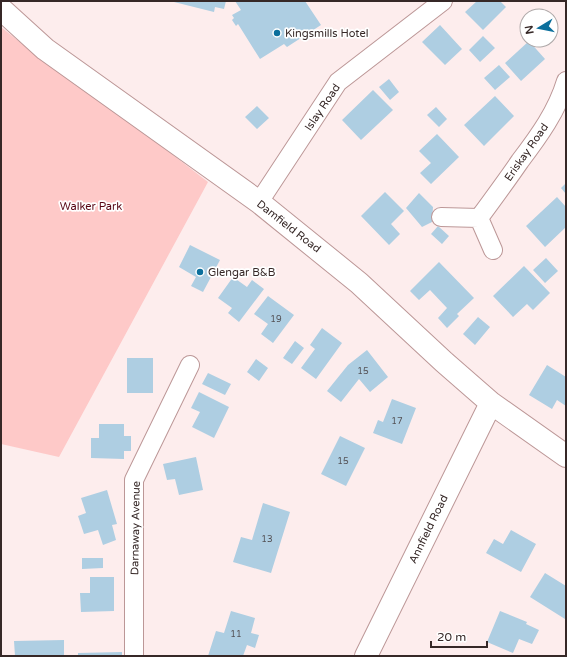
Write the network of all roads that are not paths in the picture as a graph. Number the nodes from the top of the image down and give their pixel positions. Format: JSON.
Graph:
{"nodes":[{"id":1,"x":443,"y":1,"type":"edge"},
{"id":2,"x":1,"y":10,"type":"edge"},
{"id":3,"x":566,"y":81,"type":"edge"},
{"id":4,"x":259,"y":202,"type":"junction"},
{"id":5,"x":441,"y":217,"type":"dead end"},
{"id":6,"x":479,"y":218,"type":"junction"},
{"id":7,"x":493,"y":250,"type":"dead end"},
{"id":8,"x":190,"y":365,"type":"dead end"},
{"id":9,"x":491,"y":403,"type":"junction"},
{"id":10,"x":566,"y":456,"type":"edge"},
{"id":11,"x":134,"y":656,"type":"edge"},
{"id":12,"x":366,"y":656,"type":"edge"}],
"edges":[{"from":1,"to":4,"type":"street","name":"Islay Road"},
{"from":2,"to":4,"type":"main road","name":"Damfield Road"},
{"from":3,"to":6,"type":"street","name":"Eriskay Road"},
{"from":4,"to":9,"type":"main road","name":"Damfield Road"},
{"from":5,"to":6,"type":"street"},
{"from":6,"to":7,"type":"street"},
{"from":8,"to":11,"type":"street","name":"Darnaway Avenue"},
{"from":9,"to":10,"type":"main road","name":"Damfield Road"},
{"from":9,"to":12,"type":"main road","name":"Annfield Road"}]}
